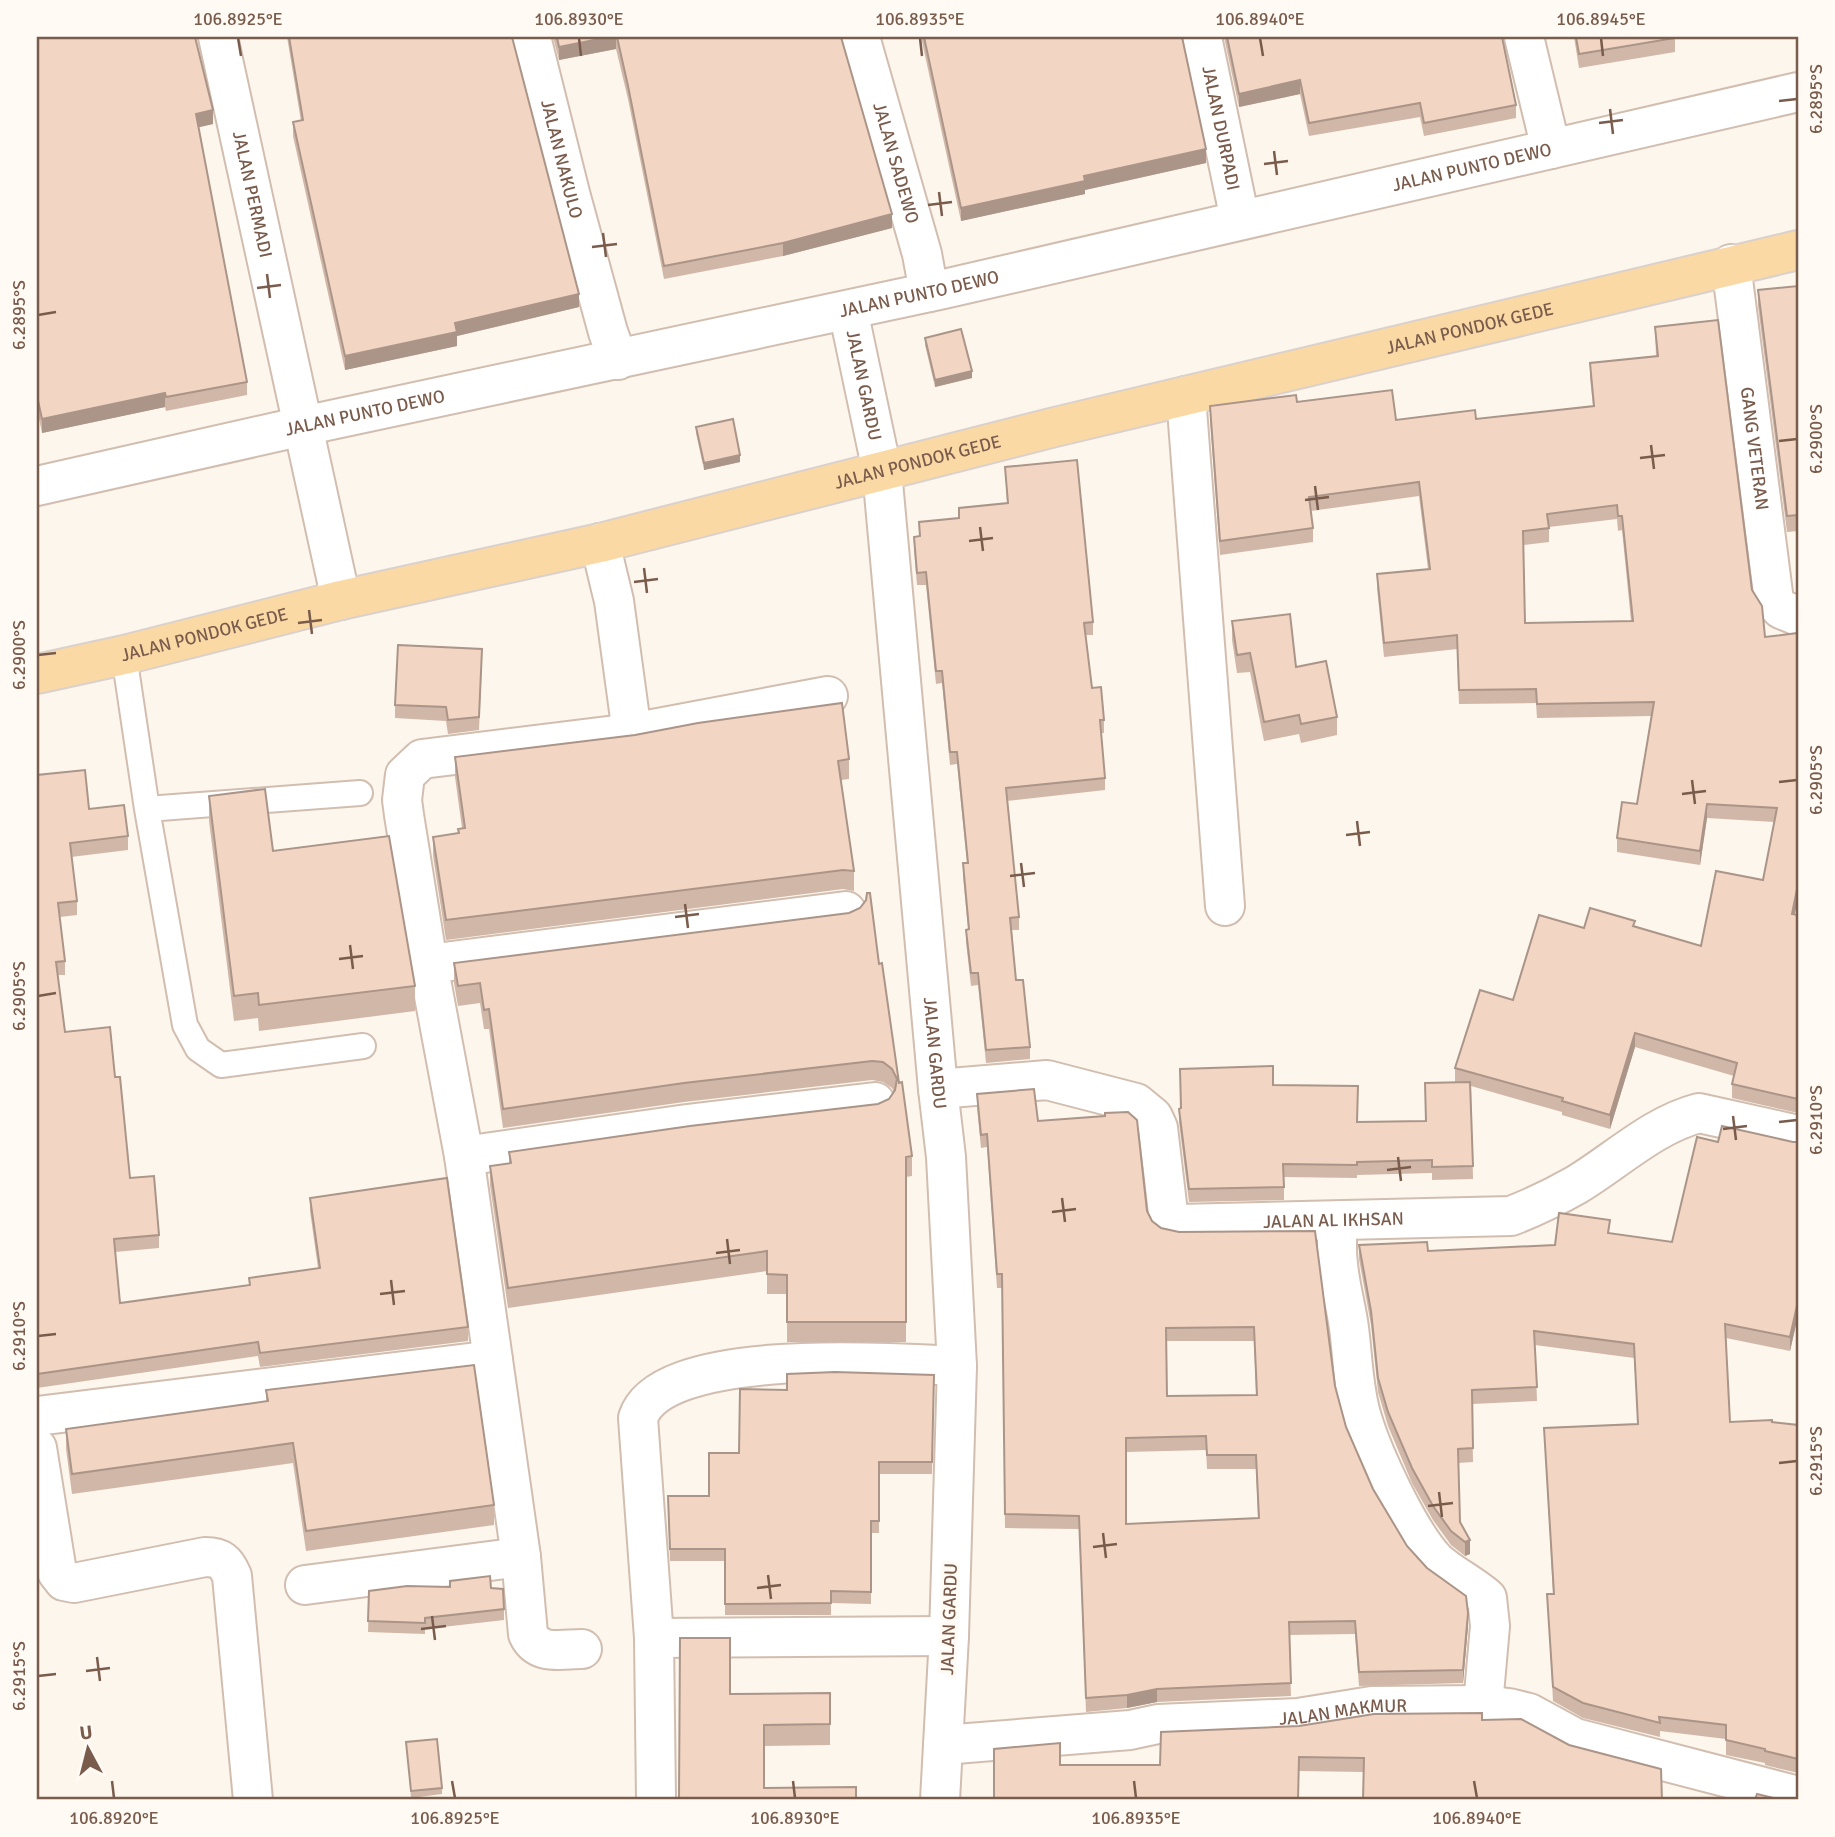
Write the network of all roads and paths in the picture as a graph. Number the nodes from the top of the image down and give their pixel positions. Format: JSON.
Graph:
{"nodes":[{"id":1,"x":218,"y":37,"type":"edge"},
{"id":2,"x":531,"y":37,"type":"edge"},
{"id":3,"x":860,"y":37,"type":"edge"},
{"id":4,"x":1202,"y":37,"type":"edge"},
{"id":5,"x":1524,"y":37,"type":"edge"},
{"id":6,"x":1798,"y":92,"type":"edge"},
{"id":7,"x":1551,"y":149,"type":"junction"},
{"id":8,"x":1240,"y":220,"type":"junction"},
{"id":9,"x":1798,"y":250,"type":"edge"},
{"id":10,"x":1731,"y":264,"type":"junction"},
{"id":11,"x":929,"y":292,"type":"junction"},
{"id":12,"x":848,"y":310,"type":"junction"},
{"id":13,"x":618,"y":360,"type":"junction"},
{"id":14,"x":1186,"y":396,"type":"junction"},
{"id":15,"x":303,"y":426,"type":"junction"},
{"id":16,"x":881,"y":471,"type":"junction"},
{"id":17,"x":37,"y":486,"type":"edge"},
{"id":18,"x":600,"y":542,"type":"junction"},
{"id":19,"x":341,"y":600,"type":"junction"},
{"id":20,"x":1798,"y":616,"type":"edge"},
{"id":21,"x":124,"y":655,"type":"junction"},
{"id":22,"x":37,"y":674,"type":"edge"},
{"id":23,"x":828,"y":696,"type":"dead end"},
{"id":24,"x":632,"y":733,"type":"junction"},
{"id":25,"x":360,"y":793,"type":"dead end"},
{"id":26,"x":147,"y":809,"type":"junction"},
{"id":27,"x":1225,"y":906,"type":"dead end"},
{"id":28,"x":846,"y":911,"type":"edge"},
{"id":29,"x":428,"y":964,"type":"junction"},
{"id":30,"x":363,"y":1046,"type":"dead end"},
{"id":31,"x":938,"y":1089,"type":"junction"},
{"id":32,"x":875,"y":1102,"type":"edge"},
{"id":33,"x":1798,"y":1135,"type":"edge"},
{"id":34,"x":464,"y":1157,"type":"junction"},
{"id":35,"x":1338,"y":1222,"type":"junction"},
{"id":36,"x":493,"y":1360,"type":"junction"},
{"id":37,"x":957,"y":1366,"type":"junction"},
{"id":38,"x":37,"y":1416,"type":"edge"},
{"id":39,"x":37,"y":1448,"type":"edge"},
{"id":40,"x":521,"y":1557,"type":"junction"},
{"id":41,"x":305,"y":1585,"type":"dead end"},
{"id":42,"x":949,"y":1636,"type":"junction"},
{"id":43,"x":654,"y":1638,"type":"junction"},
{"id":44,"x":582,"y":1648,"type":"dead end"},
{"id":45,"x":1483,"y":1706,"type":"junction"},
{"id":46,"x":943,"y":1745,"type":"junction"},
{"id":47,"x":1734,"y":1789,"type":"edge"},
{"id":48,"x":1798,"y":1796,"type":"edge"},
{"id":49,"x":253,"y":1800,"type":"edge"},
{"id":50,"x":656,"y":1800,"type":"edge"},
{"id":51,"x":940,"y":1800,"type":"edge"}],
"edges":[{"from":1,"to":15,"type":"street","name":"JALAN PERMADI"},
{"from":2,"to":13,"type":"street","name":"JALAN NAKULO"},
{"from":3,"to":11,"type":"street","name":"JALAN SADEWO"},
{"from":4,"to":8,"type":"street","name":"JALAN DURPADI"},
{"from":5,"to":7,"type":"street"},
{"from":6,"to":7,"type":"street","name":"JALAN PUNTO DEWO"},
{"from":7,"to":8,"type":"street","name":"JALAN PUNTO DEWO"},
{"from":8,"to":11,"type":"street","name":"JALAN PUNTO DEWO"},
{"from":9,"to":10,"type":"main road","name":"JALAN PONDOK GEDE"},
{"from":10,"to":14,"type":"main road","name":"JALAN PONDOK GEDE"},
{"from":10,"to":20,"type":"street","name":"GANG VETERAN"},
{"from":11,"to":12,"type":"street","name":"JALAN PUNTO DEWO"},
{"from":12,"to":13,"type":"street","name":"JALAN PUNTO DEWO"},
{"from":12,"to":16,"type":"street","name":"JALAN GARDU"},
{"from":13,"to":15,"type":"street","name":"JALAN PUNTO DEWO"},
{"from":14,"to":16,"type":"main road","name":"JALAN PONDOK GEDE"},
{"from":14,"to":27,"type":"street"},
{"from":15,"to":17,"type":"street","name":"JALAN PUNTO DEWO"},
{"from":15,"to":19,"type":"street","name":"JALAN PERMADI"},
{"from":16,"to":18,"type":"main road","name":"JALAN PONDOK GEDE"},
{"from":16,"to":31,"type":"street","name":"JALAN GARDU"},
{"from":18,"to":19,"type":"main road","name":"JALAN PONDOK GEDE"},
{"from":18,"to":24,"type":"street"},
{"from":19,"to":21,"type":"main road","name":"JALAN PONDOK GEDE"},
{"from":21,"to":22,"type":"main road","name":"JALAN PONDOK GEDE"},
{"from":21,"to":26,"type":"lane"},
{"from":23,"to":24,"type":"street"},
{"from":24,"to":29,"type":"street"},
{"from":25,"to":26,"type":"lane"},
{"from":26,"to":30,"type":"lane"},
{"from":28,"to":29,"type":"street"},
{"from":29,"to":34,"type":"street"},
{"from":31,"to":35,"type":"street","name":"JALAN AL IKHSAN"},
{"from":31,"to":37,"type":"street","name":"JALAN GARDU"},
{"from":32,"to":34,"type":"street"},
{"from":33,"to":35,"type":"street","name":"JALAN AL IKHSAN"},
{"from":34,"to":36,"type":"street"},
{"from":35,"to":45,"type":"street"},
{"from":36,"to":38,"type":"street"},
{"from":36,"to":40,"type":"street"},
{"from":37,"to":42,"type":"street","name":"JALAN GARDU"},
{"from":37,"to":43,"type":"street"},
{"from":39,"to":49,"type":"street"},
{"from":40,"to":41,"type":"street"},
{"from":40,"to":44,"type":"street"},
{"from":42,"to":43,"type":"street"},
{"from":42,"to":46,"type":"street","name":"JALAN GARDU"},
{"from":43,"to":50,"type":"street"},
{"from":45,"to":46,"type":"street","name":"JALAN MAKMUR"},
{"from":45,"to":47,"type":"street","name":"JALAN MAKMUR"},
{"from":46,"to":51,"type":"street","name":"JALAN GARDU"},
{"from":47,"to":48,"type":"street","name":"JALAN MAKMUR"}]}
